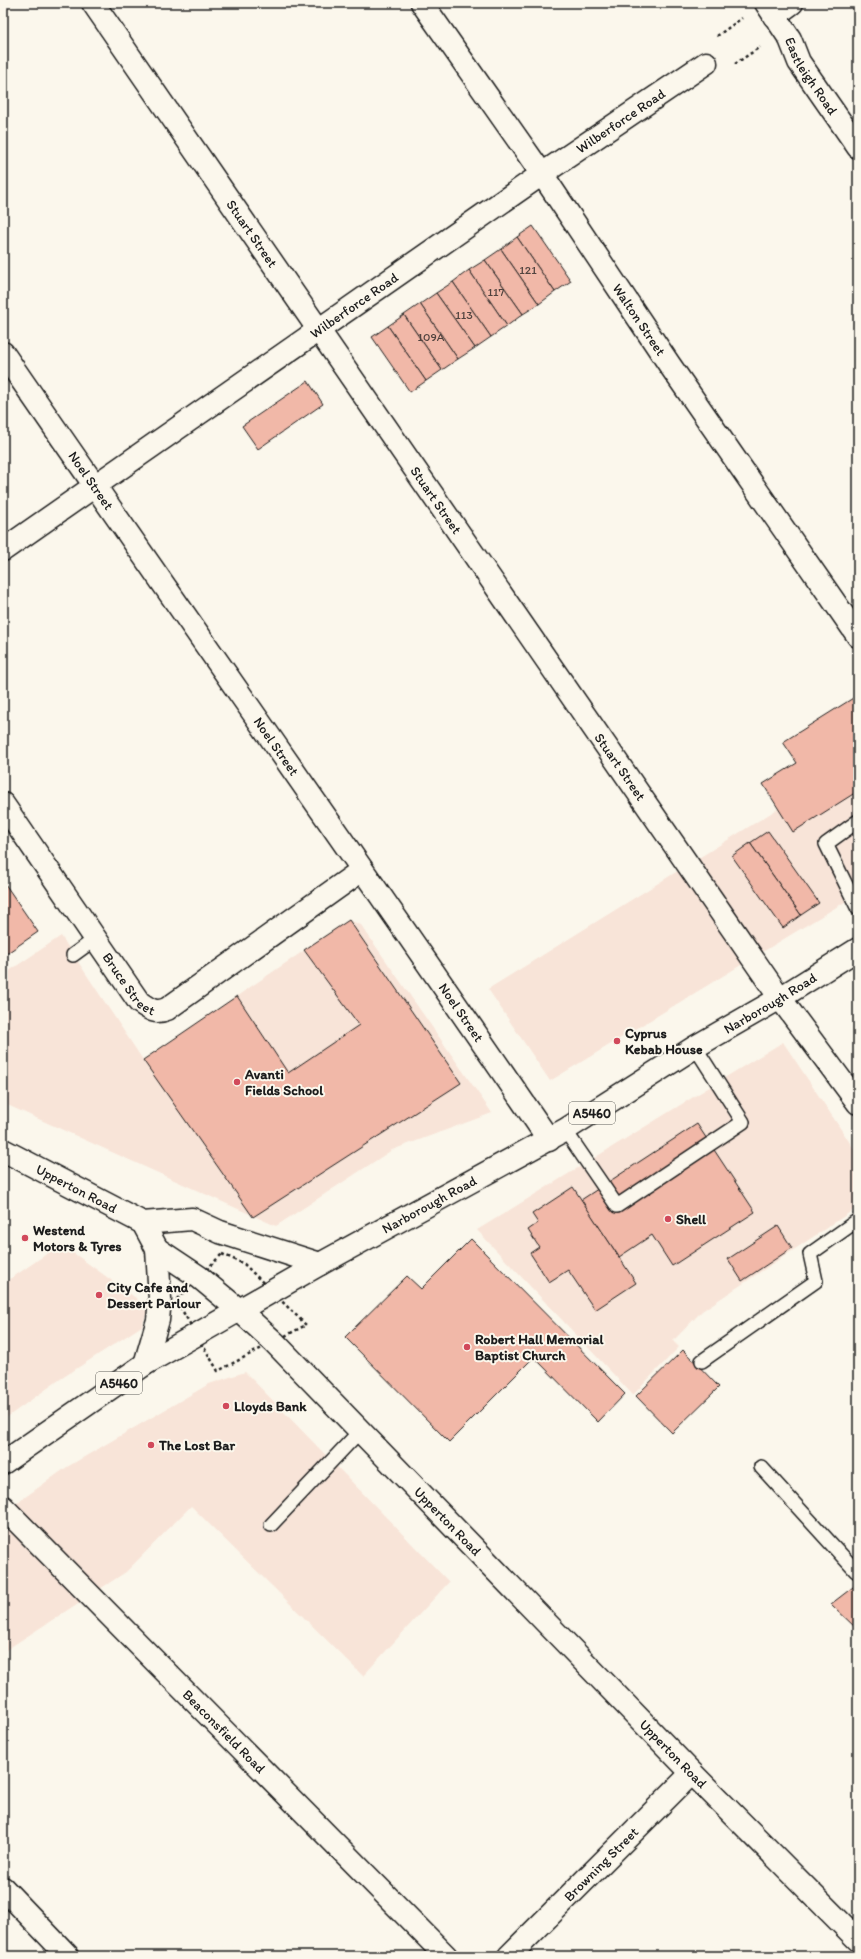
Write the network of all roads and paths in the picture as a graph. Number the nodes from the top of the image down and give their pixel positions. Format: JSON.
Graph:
{"nodes":[{"id":1,"x":93,"y":3,"type":"edge"},
{"id":2,"x":422,"y":3,"type":"edge"},
{"id":3,"x":792,"y":3,"type":"edge"},
{"id":4,"x":745,"y":16,"type":"dead end"},
{"id":5,"x":775,"y":16,"type":"edge"},
{"id":6,"x":706,"y":63,"type":"junction"},
{"id":7,"x":858,"y":147,"type":"edge"},
{"id":8,"x":542,"y":174,"type":"junction"},
{"id":9,"x":319,"y":330,"type":"junction"},
{"id":10,"x":3,"y":353,"type":"edge"},
{"id":11,"x":94,"y":487,"type":"junction"},
{"id":12,"x":3,"y":550,"type":"edge"},
{"id":13,"x":858,"y":636,"type":"edge"},
{"id":14,"x":3,"y":804,"type":"edge"},
{"id":15,"x":858,"y":822,"type":"edge"},
{"id":16,"x":362,"y":870,"type":"junction"},
{"id":17,"x":858,"y":909,"type":"edge"},
{"id":18,"x":95,"y":939,"type":"junction"},
{"id":19,"x":858,"y":949,"type":"edge"},
{"id":20,"x":74,"y":955,"type":"dead end"},
{"id":21,"x":780,"y":998,"type":"junction"},
{"id":22,"x":695,"y":1047,"type":"junction"},
{"id":23,"x":858,"y":1103,"type":"edge"},
{"id":24,"x":557,"y":1135,"type":"junction"},
{"id":25,"x":3,"y":1150,"type":"edge"},
{"id":26,"x":858,"y":1220,"type":"edge"},
{"id":27,"x":143,"y":1223,"type":"junction"},
{"id":28,"x":157,"y":1249,"type":"junction"},
{"id":29,"x":320,"y":1264,"type":"junction"},
{"id":30,"x":239,"y":1310,"type":"junction"},
{"id":31,"x":702,"y":1361,"type":"dead end"},
{"id":32,"x":145,"y":1364,"type":"junction"},
{"id":33,"x":360,"y":1430,"type":"junction"},
{"id":34,"x":3,"y":1463,"type":"edge"},
{"id":35,"x":761,"y":1467,"type":"dead end"},
{"id":36,"x":3,"y":1507,"type":"edge"},
{"id":37,"x":271,"y":1525,"type":"dead end"},
{"id":38,"x":858,"y":1570,"type":"edge"},
{"id":39,"x":692,"y":1773,"type":"junction"},
{"id":40,"x":3,"y":1888,"type":"edge"},
{"id":41,"x":858,"y":1940,"type":"edge"},
{"id":42,"x":68,"y":1956,"type":"edge"},
{"id":43,"x":446,"y":1956,"type":"edge"},
{"id":44,"x":509,"y":1956,"type":"edge"}],
"edges":[{"from":1,"to":9,"type":"street","name":"Stuart Street"},
{"from":2,"to":8,"type":"street","name":"Walton Street"},
{"from":3,"to":5,"type":"street"},
{"from":4,"to":6,"type":"path"},
{"from":5,"to":6,"type":"path"},
{"from":5,"to":7,"type":"street","name":"Eastleigh Road"},
{"from":6,"to":8,"type":"street","name":"Wilberforce Road"},
{"from":8,"to":9,"type":"street","name":"Wilberforce Road"},
{"from":8,"to":13,"type":"street","name":"Walton Street"},
{"from":9,"to":11,"type":"street","name":"Wilberforce Road"},
{"from":9,"to":21,"type":"street","name":"Stuart Street"},
{"from":10,"to":11,"type":"street","name":"Noel Street"},
{"from":11,"to":12,"type":"street","name":"Wilberforce Road"},
{"from":11,"to":16,"type":"street","name":"Noel Street"},
{"from":14,"to":18,"type":"street","name":"Bruce Street"},
{"from":15,"to":17,"type":"lane"},
{"from":16,"to":18,"type":"street","name":"Bruce Street"},
{"from":16,"to":24,"type":"street","name":"Noel Street"},
{"from":18,"to":20,"type":"lane"},
{"from":19,"to":21,"type":"street","name":"Narborough Road","number":"A5460"},
{"from":21,"to":22,"type":"street","name":"Narborough Road","number":"A5460"},
{"from":21,"to":23,"type":"street","name":"Stuart Street"},
{"from":22,"to":24,"type":"street","name":"Narborough Road","number":"A5460"},
{"from":22,"to":24,"type":"lane"},
{"from":24,"to":29,"type":"street","name":"Narborough Road","number":"A5460"},
{"from":25,"to":27,"type":"street","name":"Upperton Road"},
{"from":26,"to":31,"type":"lane"},
{"from":27,"to":28,"type":"street","name":"Upperton Road"},
{"from":27,"to":29,"type":"street"},
{"from":28,"to":30,"type":"street","name":"Upperton Road"},
{"from":28,"to":32,"type":"street"},
{"from":29,"to":30,"type":"street","name":"Narborough Road","number":"A5460"},
{"from":30,"to":32,"type":"street","name":"Narborough Road","number":"A5460"},
{"from":30,"to":33,"type":"street","name":"Upperton Road"},
{"from":32,"to":34,"type":"street","name":"Narborough Road","number":"A5460"},
{"from":33,"to":37,"type":"lane"},
{"from":33,"to":39,"type":"street","name":"Upperton Road"},
{"from":35,"to":38,"type":"lane"},
{"from":36,"to":43,"type":"street","name":"Beaconsfield Road"},
{"from":39,"to":41,"type":"street","name":"Upperton Road"},
{"from":39,"to":44,"type":"street","name":"Browning Street"},
{"from":40,"to":42,"type":"street"}]}
